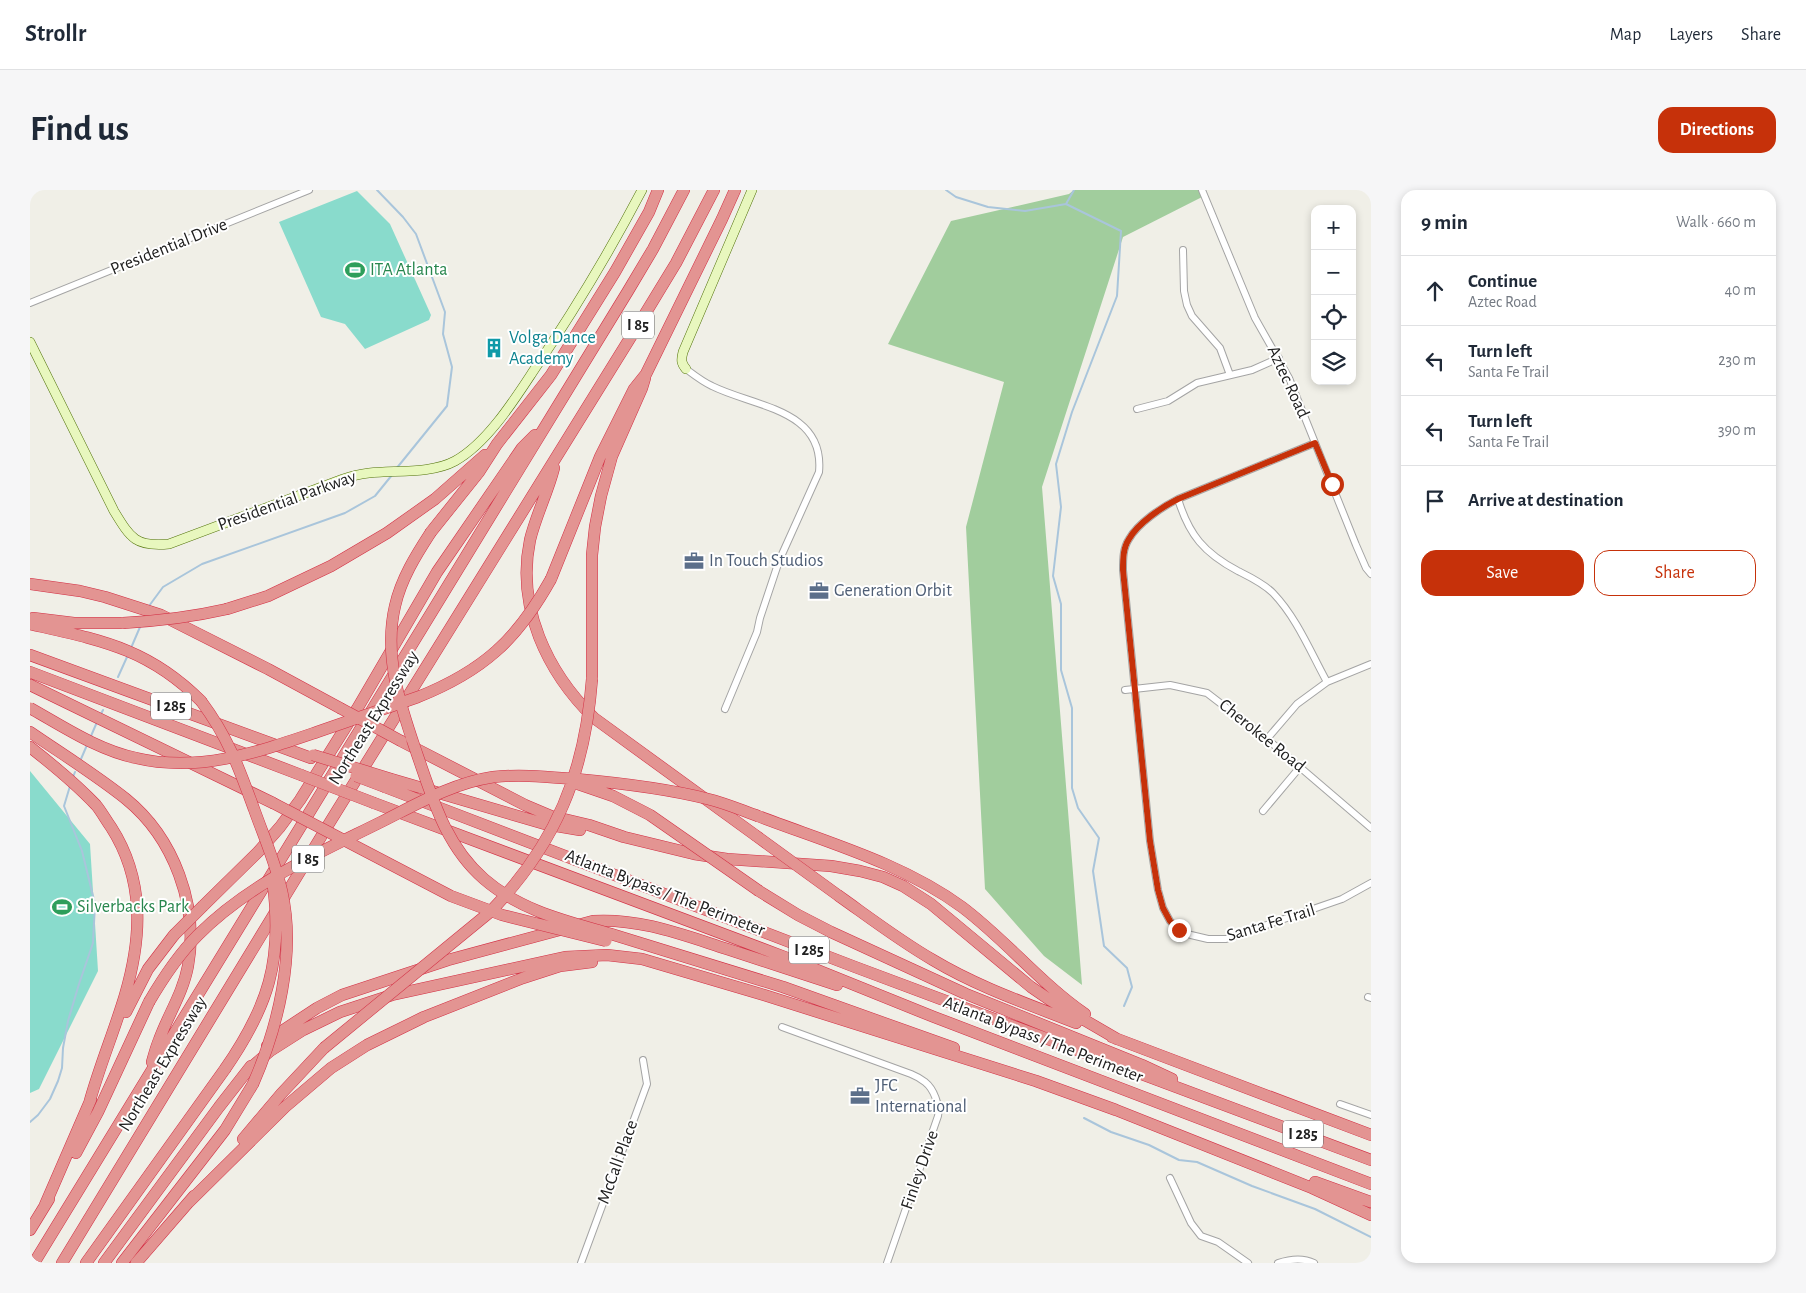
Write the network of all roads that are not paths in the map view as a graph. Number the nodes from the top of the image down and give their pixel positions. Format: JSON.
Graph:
{"nodes":[{"id":1,"x":309,"y":190,"type":"edge"},
{"id":2,"x":642,"y":190,"type":"edge"},
{"id":3,"x":658,"y":190,"type":"edge"},
{"id":4,"x":684,"y":190,"type":"edge"},
{"id":5,"x":714,"y":190,"type":"edge"},
{"id":6,"x":735,"y":190,"type":"edge"},
{"id":7,"x":752,"y":190,"type":"edge"},
{"id":8,"x":1202,"y":190,"type":"edge"},
{"id":9,"x":1184,"y":250,"type":"dead end"},
{"id":10,"x":30,"y":303,"type":"edge"},
{"id":11,"x":30,"y":342,"type":"edge"},
{"id":12,"x":1279,"y":358,"type":"junction"},
{"id":13,"x":686,"y":369,"type":"joint"},
{"id":14,"x":646,"y":374,"type":"junction"},
{"id":15,"x":1230,"y":375,"type":"junction"},
{"id":16,"x":1137,"y":409,"type":"dead end"},
{"id":17,"x":548,"y":421,"type":"junction"},
{"id":18,"x":1315,"y":443,"type":"junction"},
{"id":19,"x":497,"y":444,"type":"junction"},
{"id":20,"x":557,"y":457,"type":"junction"},
{"id":21,"x":1178,"y":499,"type":"junction"},
{"id":22,"x":1371,"y":574,"type":"edge"},
{"id":23,"x":30,"y":584,"type":"edge"},
{"id":24,"x":30,"y":617,"type":"edge"},
{"id":25,"x":30,"y":624,"type":"edge"},
{"id":26,"x":30,"y":655,"type":"edge"},
{"id":27,"x":1371,"y":664,"type":"edge"},
{"id":28,"x":30,"y":672,"type":"edge"},
{"id":29,"x":1327,"y":682,"type":"junction"},
{"id":30,"x":30,"y":685,"type":"edge"},
{"id":31,"x":1135,"y":689,"type":"junction"},
{"id":32,"x":1125,"y":690,"type":"dead end"},
{"id":33,"x":30,"y":708,"type":"edge"},
{"id":34,"x":725,"y":709,"type":"dead end"},
{"id":35,"x":30,"y":732,"type":"edge"},
{"id":36,"x":1267,"y":739,"type":"junction"},
{"id":37,"x":30,"y":747,"type":"edge"},
{"id":38,"x":1300,"y":767,"type":"junction"},
{"id":39,"x":560,"y":778,"type":"junction"},
{"id":40,"x":388,"y":783,"type":"junction"},
{"id":41,"x":252,"y":806,"type":"junction"},
{"id":42,"x":1263,"y":812,"type":"dead end"},
{"id":43,"x":1371,"y":828,"type":"edge"},
{"id":44,"x":624,"y":837,"type":"junction"},
{"id":45,"x":1371,"y":883,"type":"edge"},
{"id":46,"x":608,"y":938,"type":"junction"},
{"id":47,"x":678,"y":970,"type":"junction"},
{"id":48,"x":934,"y":1017,"type":"junction"},
{"id":49,"x":782,"y":1027,"type":"dead end"},
{"id":50,"x":1117,"y":1039,"type":"junction"},
{"id":51,"x":1152,"y":1052,"type":"junction"},
{"id":52,"x":643,"y":1060,"type":"dead end"},
{"id":53,"x":247,"y":1071,"type":"junction"},
{"id":54,"x":149,"y":1076,"type":"junction"},
{"id":55,"x":1036,"y":1081,"type":"junction"},
{"id":56,"x":89,"y":1104,"type":"junction"},
{"id":57,"x":1340,"y":1104,"type":"dead end"},
{"id":58,"x":1234,"y":1109,"type":"junction"},
{"id":59,"x":1371,"y":1115,"type":"edge"},
{"id":60,"x":1330,"y":1120,"type":"junction"},
{"id":61,"x":1371,"y":1127,"type":"edge"},
{"id":62,"x":1371,"y":1135,"type":"edge"},
{"id":63,"x":1194,"y":1142,"type":"junction"},
{"id":64,"x":1371,"y":1160,"type":"edge"},
{"id":65,"x":1170,"y":1178,"type":"dead end"},
{"id":66,"x":1371,"y":1184,"type":"edge"},
{"id":67,"x":189,"y":1202,"type":"junction"},
{"id":68,"x":1371,"y":1202,"type":"edge"},
{"id":69,"x":45,"y":1205,"type":"junction"},
{"id":70,"x":1371,"y":1215,"type":"edge"},
{"id":71,"x":30,"y":1230,"type":"edge"},
{"id":72,"x":34,"y":1263,"type":"edge"},
{"id":73,"x":62,"y":1263,"type":"edge"},
{"id":74,"x":86,"y":1263,"type":"edge"},
{"id":75,"x":104,"y":1263,"type":"edge"},
{"id":76,"x":122,"y":1263,"type":"edge"},
{"id":77,"x":136,"y":1263,"type":"edge"},
{"id":78,"x":582,"y":1263,"type":"edge"},
{"id":79,"x":887,"y":1263,"type":"edge"},
{"id":80,"x":1248,"y":1263,"type":"edge"},
{"id":81,"x":1278,"y":1263,"type":"edge"},
{"id":82,"x":1314,"y":1263,"type":"edge"}],
"edges":[{"from":1,"to":10,"type":"street","name":"Presidential Drive"},
{"from":2,"to":11,"type":"street","name":"Presidential Parkway"},
{"from":3,"to":19,"type":"highway"},
{"from":4,"to":17,"type":"highway","name":"Northeast Expressway","number":"I 85"},
{"from":5,"to":20,"type":"highway","name":"Northeast Expressway","number":"I 85"},
{"from":6,"to":14,"type":"highway"},
{"from":7,"to":13,"type":"street"},
{"from":8,"to":12,"type":"street","name":"Aztec Road"},
{"from":9,"to":15,"type":"street"},
{"from":12,"to":15,"type":"street"},
{"from":12,"to":18,"type":"street","name":"Aztec Road"},
{"from":13,"to":34,"type":"street"},
{"from":14,"to":33,"type":"highway","bridge":true},
{"from":14,"to":67,"type":"highway","bridge":true},
{"from":15,"to":16,"type":"street"},
{"from":17,"to":54,"type":"highway","name":"Northeast Expressway","number":"I 85"},
{"from":17,"to":56,"type":"highway","bridge":true},
{"from":18,"to":21,"type":"street","name":"Santa Fe Trail"},
{"from":18,"to":22,"type":"street","name":"Aztec Road"},
{"from":19,"to":24,"type":"highway","bridge":true},
{"from":19,"to":46,"type":"highway","bridge":true},
{"from":20,"to":50,"type":"highway","bridge":true},
{"from":20,"to":73,"type":"highway","name":"Northeast Expressway","number":"I 85"},
{"from":21,"to":29,"type":"street"},
{"from":21,"to":31,"type":"street","name":"Santa Fe Trail"},
{"from":23,"to":44,"type":"highway","bridge":true},
{"from":25,"to":41,"type":"highway","bridge":true},
{"from":26,"to":40,"type":"highway","name":"Atlanta Bypass / The Perimeter","number":"I 285","bridge":true},
{"from":27,"to":29,"type":"street"},
{"from":28,"to":48,"type":"highway","name":"Atlanta Bypass / The Perimeter","number":"I 285","bridge":true},
{"from":29,"to":36,"type":"street"},
{"from":30,"to":46,"type":"highway","bridge":true},
{"from":31,"to":32,"type":"street","name":"Cherokee Road"},
{"from":31,"to":36,"type":"street","name":"Cherokee Road"},
{"from":31,"to":45,"type":"street","name":"Santa Fe Trail"},
{"from":35,"to":54,"type":"highway"},
{"from":36,"to":38,"type":"street","name":"Cherokee Road"},
{"from":37,"to":56,"type":"highway"},
{"from":38,"to":42,"type":"street"},
{"from":38,"to":43,"type":"street","name":"Cherokee Road"},
{"from":39,"to":51,"type":"highway","bridge":true},
{"from":39,"to":58,"type":"highway","bridge":true},
{"from":39,"to":69,"type":"highway","bridge":true},
{"from":40,"to":44,"type":"highway"},
{"from":40,"to":58,"type":"highway","name":"Atlanta Bypass / The Perimeter","number":"I 285"},
{"from":41,"to":74,"type":"highway","bridge":true},
{"from":41,"to":76,"type":"highway","bridge":true},
{"from":44,"to":50,"type":"highway"},
{"from":46,"to":55,"type":"highway"},
{"from":47,"to":53,"type":"highway"},
{"from":47,"to":55,"type":"highway"},
{"from":47,"to":67,"type":"highway"},
{"from":48,"to":53,"type":"highway"},
{"from":48,"to":66,"type":"highway","name":"Atlanta Bypass / The Perimeter","number":"I 285"},
{"from":49,"to":79,"type":"street","name":"Finley Drive"},
{"from":50,"to":51,"type":"highway"},
{"from":51,"to":60,"type":"highway"},
{"from":52,"to":78,"type":"street","name":"McCall Place"},
{"from":53,"to":75,"type":"highway"},
{"from":54,"to":72,"type":"highway","name":"Northeast Expressway","number":"I 85"},
{"from":55,"to":63,"type":"highway"},
{"from":56,"to":69,"type":"highway"},
{"from":57,"to":59,"type":"street"},
{"from":58,"to":64,"type":"highway","name":"Atlanta Bypass / The Perimeter","number":"I 285"},
{"from":60,"to":61,"type":"highway"},
{"from":60,"to":62,"type":"highway"},
{"from":63,"to":68,"type":"highway"},
{"from":63,"to":70,"type":"highway"},
{"from":65,"to":80,"type":"street"},
{"from":67,"to":77,"type":"highway"},
{"from":69,"to":71,"type":"highway"},
{"from":81,"to":82,"type":"street"}]}
